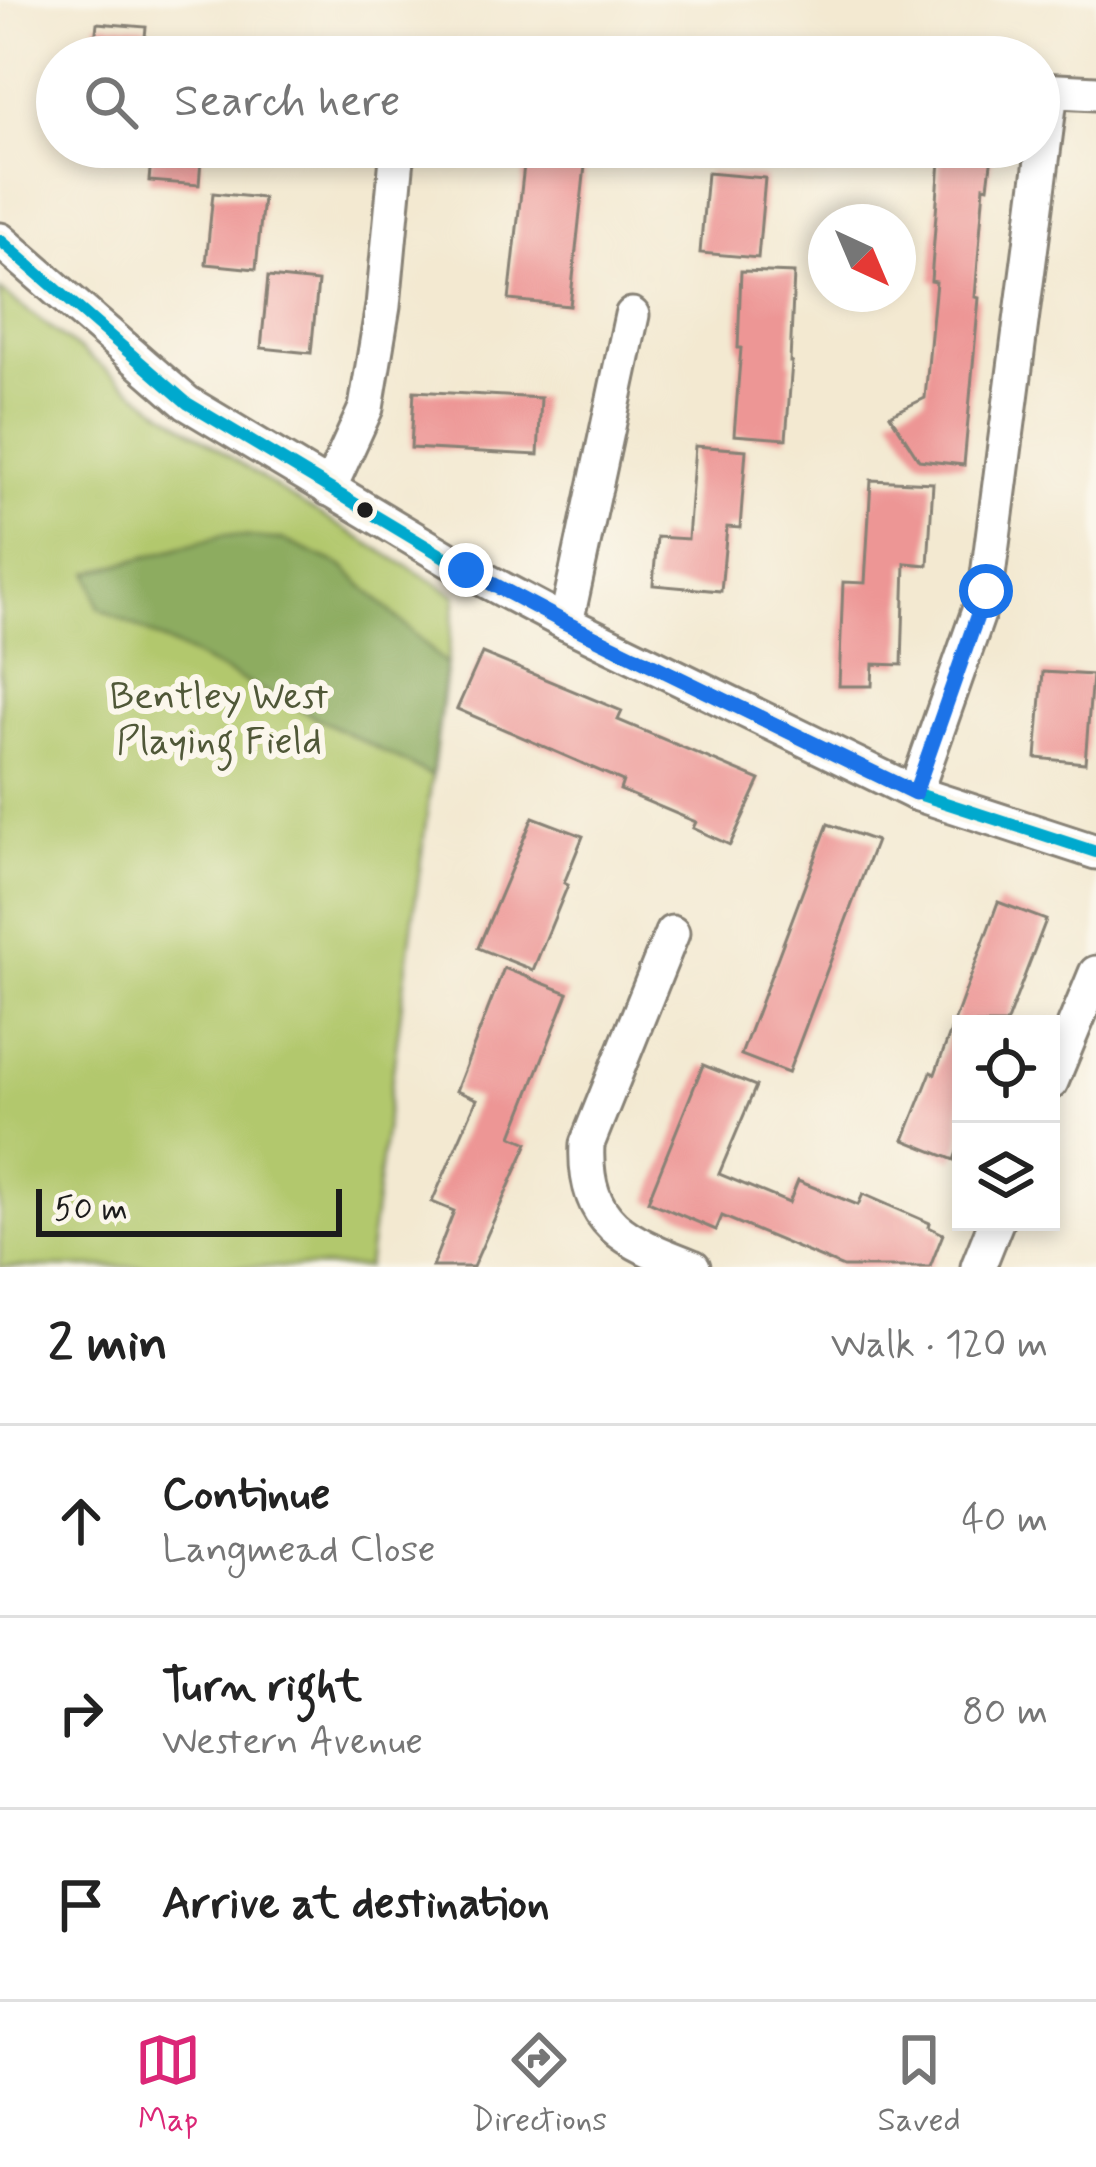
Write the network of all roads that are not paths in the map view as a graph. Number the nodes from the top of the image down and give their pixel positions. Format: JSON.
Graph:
{"nodes":[{"id":1,"x":1060,"y":92,"type":"edge"},
{"id":2,"x":1096,"y":93,"type":"edge"},
{"id":3,"x":396,"y":168,"type":"edge"},
{"id":4,"x":1036,"y":168,"type":"edge"},
{"id":5,"x":0,"y":240,"type":"edge"},
{"id":6,"x":632,"y":315,"type":"dead end"},
{"id":7,"x":329,"y":489,"type":"junction"},
{"id":8,"x":566,"y":623,"type":"junction"},
{"id":9,"x":915,"y":793,"type":"junction"},
{"id":10,"x":1096,"y":852,"type":"edge"},
{"id":11,"x":672,"y":933,"type":"dead end"},
{"id":12,"x":1096,"y":973,"type":"edge"},
{"id":13,"x":1060,"y":1060,"type":"edge"},
{"id":14,"x":992,"y":1231,"type":"edge"},
{"id":15,"x":693,"y":1267,"type":"edge"},
{"id":16,"x":978,"y":1267,"type":"edge"}],
"edges":[{"from":1,"to":2,"type":"street"},
{"from":3,"to":7,"type":"street"},
{"from":4,"to":9,"type":"street"},
{"from":5,"to":7,"type":"street"},
{"from":6,"to":8,"type":"street"},
{"from":7,"to":8,"type":"street"},
{"from":8,"to":9,"type":"street"},
{"from":9,"to":10,"type":"street"},
{"from":11,"to":15,"type":"street"},
{"from":12,"to":13,"type":"street"},
{"from":14,"to":16,"type":"street"}]}
